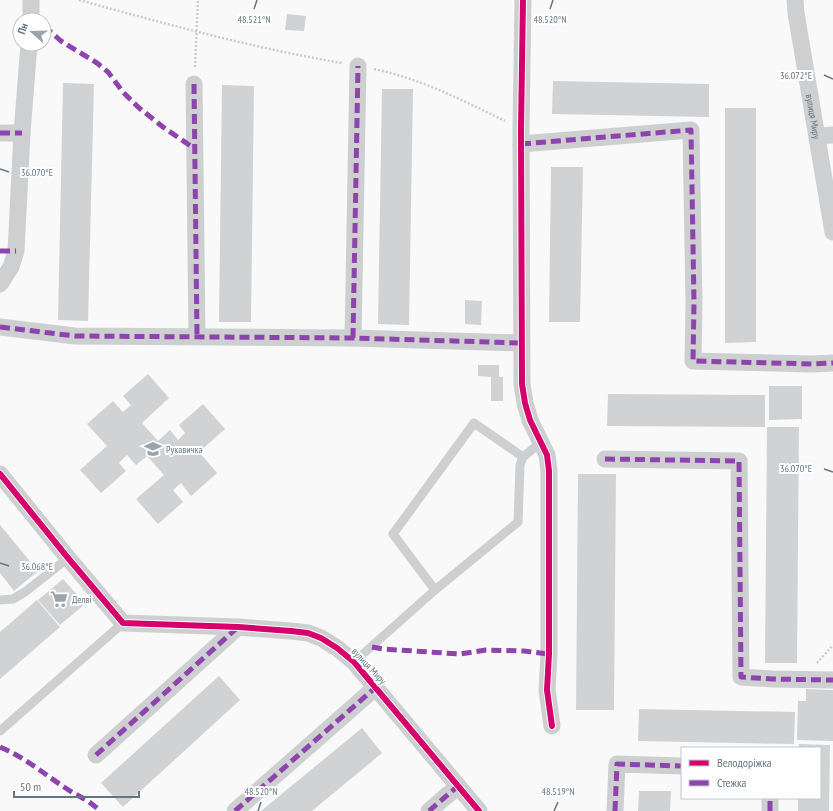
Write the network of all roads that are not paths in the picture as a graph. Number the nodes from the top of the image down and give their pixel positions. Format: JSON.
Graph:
{"nodes":[{"id":1,"x":31,"y":0,"type":"edge"},
{"id":2,"x":523,"y":0,"type":"edge"},
{"id":3,"x":795,"y":0,"type":"edge"},
{"id":4,"x":31,"y":12,"type":"edge"},
{"id":5,"x":28,"y":52,"type":"edge"},
{"id":6,"x":358,"y":66,"type":"road end"},
{"id":7,"x":194,"y":84,"type":"road end"},
{"id":8,"x":0,"y":133,"type":"edge"},
{"id":9,"x":22,"y":133,"type":"junction"},
{"id":10,"x":825,"y":135,"type":"edge"},
{"id":11,"x":521,"y":137,"type":"junction"},
{"id":12,"x":833,"y":232,"type":"edge"},
{"id":13,"x":8,"y":251,"type":"edge"},
{"id":14,"x":0,"y":284,"type":"edge"},
{"id":15,"x":0,"y":327,"type":"edge"},
{"id":16,"x":197,"y":336,"type":"junction"},
{"id":17,"x":353,"y":338,"type":"junction"},
{"id":18,"x":521,"y":343,"type":"junction"},
{"id":19,"x":833,"y":363,"type":"edge"},
{"id":20,"x":540,"y":442,"type":"junction"},
{"id":21,"x":523,"y":457,"type":"junction"},
{"id":22,"x":605,"y":459,"type":"dead end"},
{"id":23,"x":0,"y":474,"type":"edge"},
{"id":24,"x":68,"y":558,"type":"junction"},
{"id":25,"x":435,"y":590,"type":"junction"},
{"id":26,"x":0,"y":600,"type":"edge"},
{"id":27,"x":123,"y":623,"type":"junction"},
{"id":28,"x":238,"y":628,"type":"junction"},
{"id":29,"x":354,"y":662,"type":"junction"},
{"id":30,"x":833,"y":680,"type":"edge"},
{"id":31,"x":376,"y":687,"type":"junction"},
{"id":32,"x":552,"y":726,"type":"dead end"},
{"id":33,"x":0,"y":731,"type":"edge"},
{"id":34,"x":96,"y":755,"type":"dead end"},
{"id":35,"x":681,"y":766,"type":"edge"},
{"id":36,"x":458,"y":786,"type":"junction"},
{"id":37,"x":770,"y":799,"type":"edge"},
{"id":38,"x":235,"y":811,"type":"edge"},
{"id":39,"x":429,"y":811,"type":"edge"},
{"id":40,"x":479,"y":811,"type":"edge"},
{"id":41,"x":615,"y":811,"type":"edge"},
{"id":42,"x":770,"y":811,"type":"edge"}],
"edges":[{"from":1,"to":4,"type":"street"},
{"from":2,"to":11,"type":"street"},
{"from":3,"to":10,"type":"street","name":"вулиця Миру"},
{"from":5,"to":9,"type":"street"},
{"from":6,"to":17,"type":"street"},
{"from":7,"to":16,"type":"street"},
{"from":8,"to":9,"type":"street"},
{"from":9,"to":13,"type":"street"},
{"from":10,"to":12,"type":"street","name":"вулиця Миру"},
{"from":11,"to":18,"type":"street"},
{"from":11,"to":19,"type":"street"},
{"from":13,"to":14,"type":"street"},
{"from":15,"to":16,"type":"street"},
{"from":16,"to":17,"type":"street"},
{"from":17,"to":18,"type":"street"},
{"from":18,"to":20,"type":"street"},
{"from":20,"to":21,"type":"lane"},
{"from":20,"to":32,"type":"street"},
{"from":21,"to":25,"type":"lane"},
{"from":21,"to":25,"type":"lane"},
{"from":22,"to":30,"type":"street"},
{"from":23,"to":24,"type":"street"},
{"from":24,"to":26,"type":"lane"},
{"from":24,"to":27,"type":"street"},
{"from":25,"to":29,"type":"lane"},
{"from":27,"to":28,"type":"street","name":"вулиця Миру"},
{"from":27,"to":33,"type":"lane"},
{"from":28,"to":29,"type":"street","name":"вулиця Миру"},
{"from":28,"to":34,"type":"street"},
{"from":29,"to":31,"type":"street","name":"вулиця Миру"},
{"from":31,"to":36,"type":"street","name":"вулиця Миру"},
{"from":31,"to":38,"type":"street"},
{"from":35,"to":41,"type":"street"},
{"from":36,"to":39,"type":"street"},
{"from":36,"to":40,"type":"street","name":"вулиця Миру"},
{"from":37,"to":42,"type":"street"}]}
